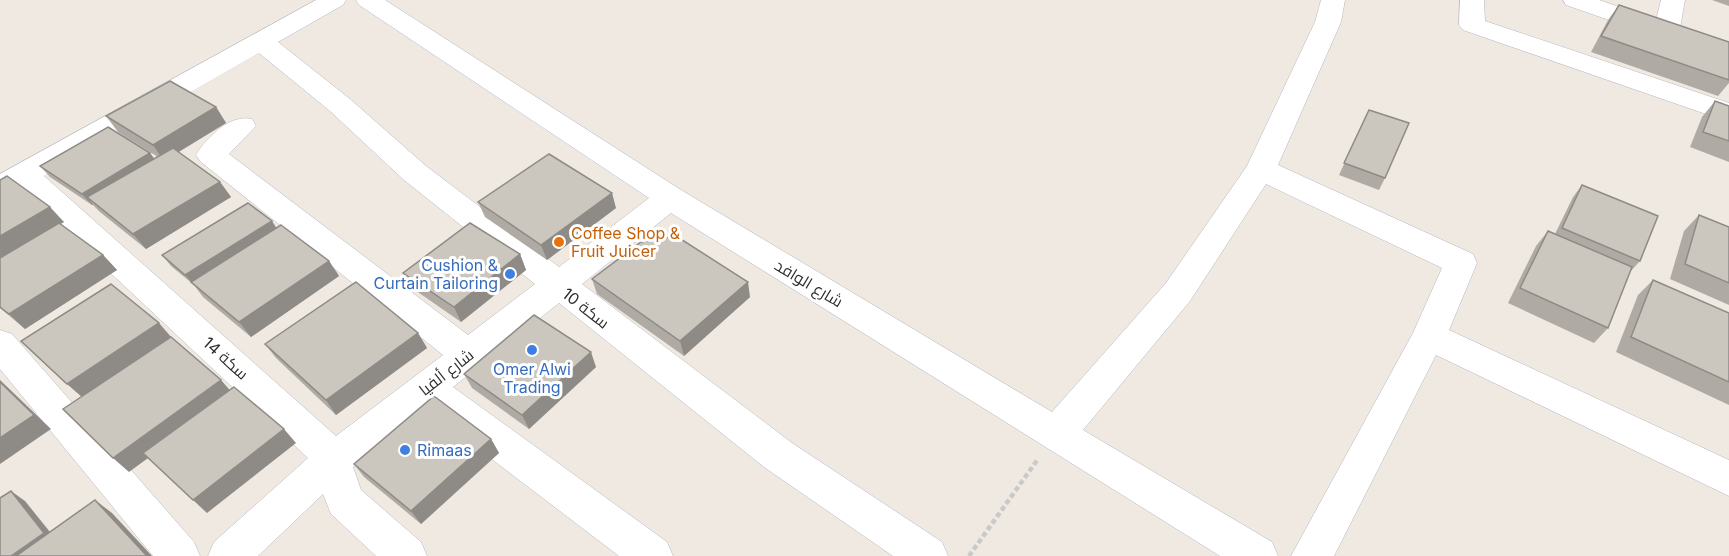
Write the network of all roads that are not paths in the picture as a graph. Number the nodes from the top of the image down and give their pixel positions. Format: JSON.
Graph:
{"nodes":[{"id":1,"x":334,"y":0,"type":"edge"},
{"id":2,"x":368,"y":0,"type":"edge"},
{"id":3,"x":1333,"y":0,"type":"edge"},
{"id":4,"x":1472,"y":0,"type":"edge"},
{"id":5,"x":1575,"y":0,"type":"edge"},
{"id":6,"x":1673,"y":0,"type":"edge"},
{"id":7,"x":1666,"y":32,"type":"junction"},
{"id":8,"x":260,"y":41,"type":"junction"},
{"id":9,"x":1729,"y":54,"type":"edge"},
{"id":10,"x":1729,"y":113,"type":"edge"},
{"id":11,"x":242,"y":126,"type":"dead end"},
{"id":12,"x":1261,"y":169,"type":"junction"},
{"id":13,"x":12,"y":181,"type":"edge"},
{"id":14,"x":670,"y":198,"type":"junction"},
{"id":15,"x":141,"y":281,"type":"junction"},
{"id":16,"x":556,"y":285,"type":"junction"},
{"id":17,"x":112,"y":299,"type":"edge"},
{"id":18,"x":1429,"y":336,"type":"junction"},
{"id":19,"x":14,"y":352,"type":"edge"},
{"id":20,"x":468,"y":355,"type":"junction"},
{"id":21,"x":426,"y":388,"type":"junction"},
{"id":22,"x":1056,"y":434,"type":"junction"},
{"id":23,"x":332,"y":461,"type":"junction"},
{"id":24,"x":1729,"y":479,"type":"edge"},
{"id":25,"x":179,"y":556,"type":"edge"},
{"id":26,"x":229,"y":556,"type":"edge"},
{"id":27,"x":406,"y":556,"type":"edge"},
{"id":28,"x":652,"y":556,"type":"edge"},
{"id":29,"x":927,"y":556,"type":"edge"},
{"id":30,"x":1257,"y":556,"type":"edge"},
{"id":31,"x":1312,"y":556,"type":"edge"}],
"edges":[{"from":1,"to":8,"type":"street"},
{"from":2,"to":14,"type":"street","name":"شارع الوافد"},
{"from":3,"to":12,"type":"street"},
{"from":4,"to":10,"type":"street"},
{"from":5,"to":7,"type":"street"},
{"from":6,"to":7,"type":"street"},
{"from":7,"to":9,"type":"street"},
{"from":8,"to":13,"type":"street"},
{"from":8,"to":16,"type":"street","name":"سكة 10"},
{"from":11,"to":20,"type":"street"},
{"from":12,"to":18,"type":"street"},
{"from":12,"to":22,"type":"street"},
{"from":13,"to":15,"type":"street","name":"سكة 14"},
{"from":14,"to":16,"type":"street","name":"شارع ألفيا"},
{"from":14,"to":22,"type":"street","name":"شارع الوافد"},
{"from":15,"to":17,"type":"street"},
{"from":15,"to":23,"type":"street","name":"سكة 14"},
{"from":16,"to":20,"type":"street","name":"شارع ألفيا"},
{"from":16,"to":29,"type":"street","name":"سكة 10"},
{"from":18,"to":24,"type":"street"},
{"from":18,"to":31,"type":"street"},
{"from":19,"to":25,"type":"street"},
{"from":20,"to":21,"type":"street","name":"شارع ألفيا"},
{"from":21,"to":23,"type":"street","name":"شارع ألفيا"},
{"from":21,"to":28,"type":"street"},
{"from":22,"to":30,"type":"street","name":"شارع الوافد"},
{"from":23,"to":26,"type":"street","name":"شارع ألفيا"},
{"from":23,"to":27,"type":"street","name":"سكة 14"}]}
